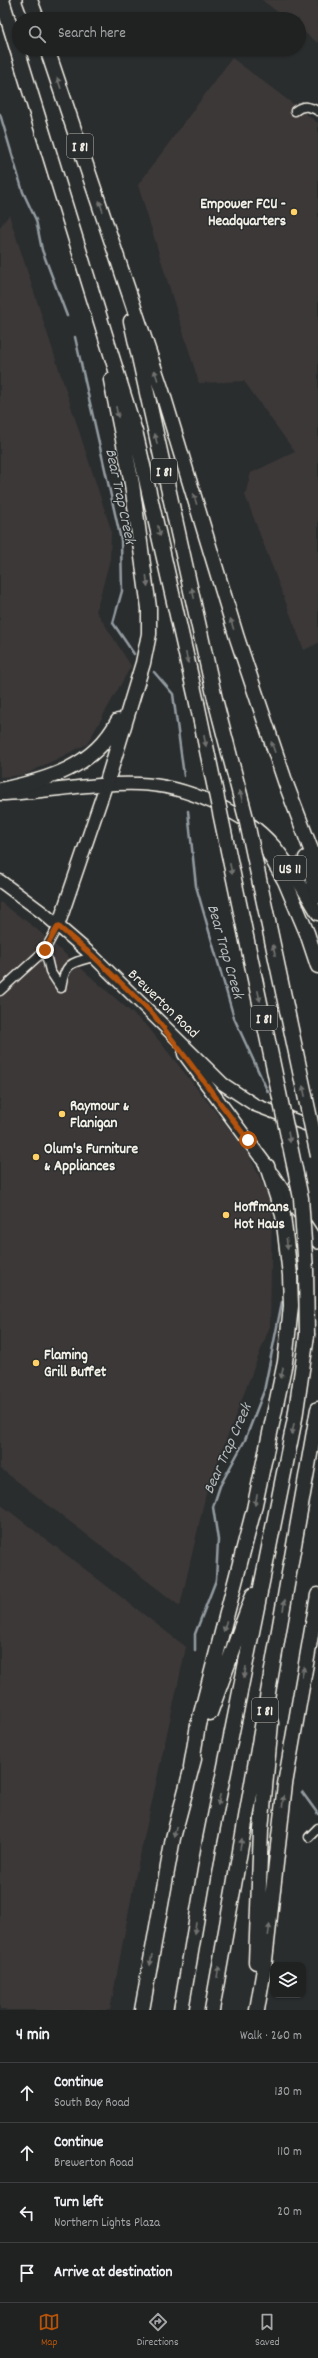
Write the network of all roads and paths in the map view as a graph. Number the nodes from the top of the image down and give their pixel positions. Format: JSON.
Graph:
{"nodes":[{"id":1,"x":2,"y":0,"type":"edge"},
{"id":2,"x":30,"y":0,"type":"edge"},
{"id":3,"x":34,"y":12,"type":"edge"},
{"id":4,"x":12,"y":32,"type":"edge"},
{"id":5,"x":19,"y":56,"type":"edge"},
{"id":6,"x":49,"y":56,"type":"edge"},
{"id":7,"x":295,"y":111,"type":"dead end"},
{"id":8,"x":318,"y":111,"type":"edge"},
{"id":9,"x":114,"y":243,"type":"junction"},
{"id":10,"x":96,"y":305,"type":"junction"},
{"id":11,"x":135,"y":689,"type":"junction"},
{"id":12,"x":286,"y":784,"type":"junction"},
{"id":13,"x":106,"y":785,"type":"junction"},
{"id":14,"x":0,"y":790,"type":"edge"},
{"id":15,"x":0,"y":794,"type":"edge"},
{"id":16,"x":255,"y":829,"type":"junction"},
{"id":17,"x":318,"y":868,"type":"edge"},
{"id":18,"x":0,"y":881,"type":"edge"},
{"id":19,"x":318,"y":896,"type":"edge"},
{"id":20,"x":318,"y":914,"type":"edge"},
{"id":21,"x":58,"y":926,"type":"junction"},
{"id":22,"x":45,"y":950,"type":"junction"},
{"id":23,"x":94,"y":957,"type":"junction"},
{"id":24,"x":318,"y":966,"type":"edge"},
{"id":25,"x":0,"y":991,"type":"edge"},
{"id":26,"x":153,"y":1014,"type":"junction"},
{"id":27,"x":297,"y":1121,"type":"junction"},
{"id":28,"x":318,"y":1121,"type":"edge"},
{"id":29,"x":318,"y":1129,"type":"edge"},
{"id":30,"x":318,"y":1156,"type":"edge"},
{"id":31,"x":267,"y":1166,"type":"junction"},
{"id":32,"x":318,"y":1243,"type":"edge"},
{"id":33,"x":318,"y":1409,"type":"edge"},
{"id":34,"x":269,"y":1552,"type":"junction"},
{"id":35,"x":318,"y":1595,"type":"edge"},
{"id":36,"x":278,"y":1635,"type":"junction"},
{"id":37,"x":191,"y":1767,"type":"junction"},
{"id":38,"x":318,"y":1828,"type":"edge"},
{"id":39,"x":309,"y":1837,"type":"dead end"},
{"id":40,"x":148,"y":1980,"type":"junction"},
{"id":41,"x":139,"y":2010,"type":"edge"},
{"id":42,"x":142,"y":2010,"type":"edge"},
{"id":43,"x":180,"y":2010,"type":"edge"},
{"id":44,"x":212,"y":2010,"type":"edge"},
{"id":45,"x":251,"y":2010,"type":"edge"},
{"id":46,"x":257,"y":2010,"type":"edge"}],
"edges":[{"from":1,"to":4,"type":"highway","number":"I 81"},
{"from":2,"to":3,"type":"highway"},
{"from":5,"to":10,"type":"highway","number":"I 81"},
{"from":9,"to":6,"type":"highway","number":"I 81","one_way":true},
{"from":7,"to":8,"type":"street"},
{"from":12,"to":9,"type":"highway","one_way":true},
{"from":30,"to":9,"type":"highway","number":"I 81","one_way":true,"bridge":true},
{"from":10,"to":11,"type":"highway","one_way":true},
{"from":10,"to":34,"type":"highway","number":"I 81","one_way":true,"bridge":true},
{"from":11,"to":13,"type":"highway"},
{"from":11,"to":14,"type":"highway"},
{"from":12,"to":17,"type":"highway"},
{"from":12,"to":19,"type":"highway"},
{"from":13,"to":15,"type":"main road","number":"US 11"},
{"from":13,"to":16,"type":"main road","number":"US 11"},
{"from":13,"to":21,"type":"main road"},
{"from":16,"to":20,"type":"main road","number":"US 11"},
{"from":16,"to":24,"type":"highway"},
{"from":18,"to":21,"type":"main road","name":"Brewerton Road"},
{"from":21,"to":22,"type":"street"},
{"from":21,"to":23,"type":"main road","name":"Brewerton Road"},
{"from":22,"to":23,"type":"street"},
{"from":22,"to":25,"type":"street"},
{"from":23,"to":26,"type":"main road","name":"Brewerton Road"},
{"from":26,"to":27,"type":"main road","name":"Brewerton Road"},
{"from":26,"to":31,"type":"main road"},
{"from":27,"to":28,"type":"main road"},
{"from":27,"to":29,"type":"main road","name":"Brewerton Road"},
{"from":31,"to":32,"type":"main road"},
{"from":31,"to":37,"type":"highway","one_way":true},
{"from":36,"to":33,"type":"highway","number":"I 81","one_way":true},
{"from":34,"to":37,"type":"highway"},
{"from":34,"to":43,"type":"highway","number":"I 81","one_way":true},
{"from":46,"to":35,"type":"highway","one_way":true},
{"from":44,"to":36,"type":"highway","number":"I 81","one_way":true},
{"from":36,"to":45,"type":"highway"},
{"from":37,"to":40,"type":"highway","one_way":true},
{"from":38,"to":39,"type":"street"},
{"from":40,"to":41,"type":"highway"},
{"from":40,"to":42,"type":"highway"}]}
